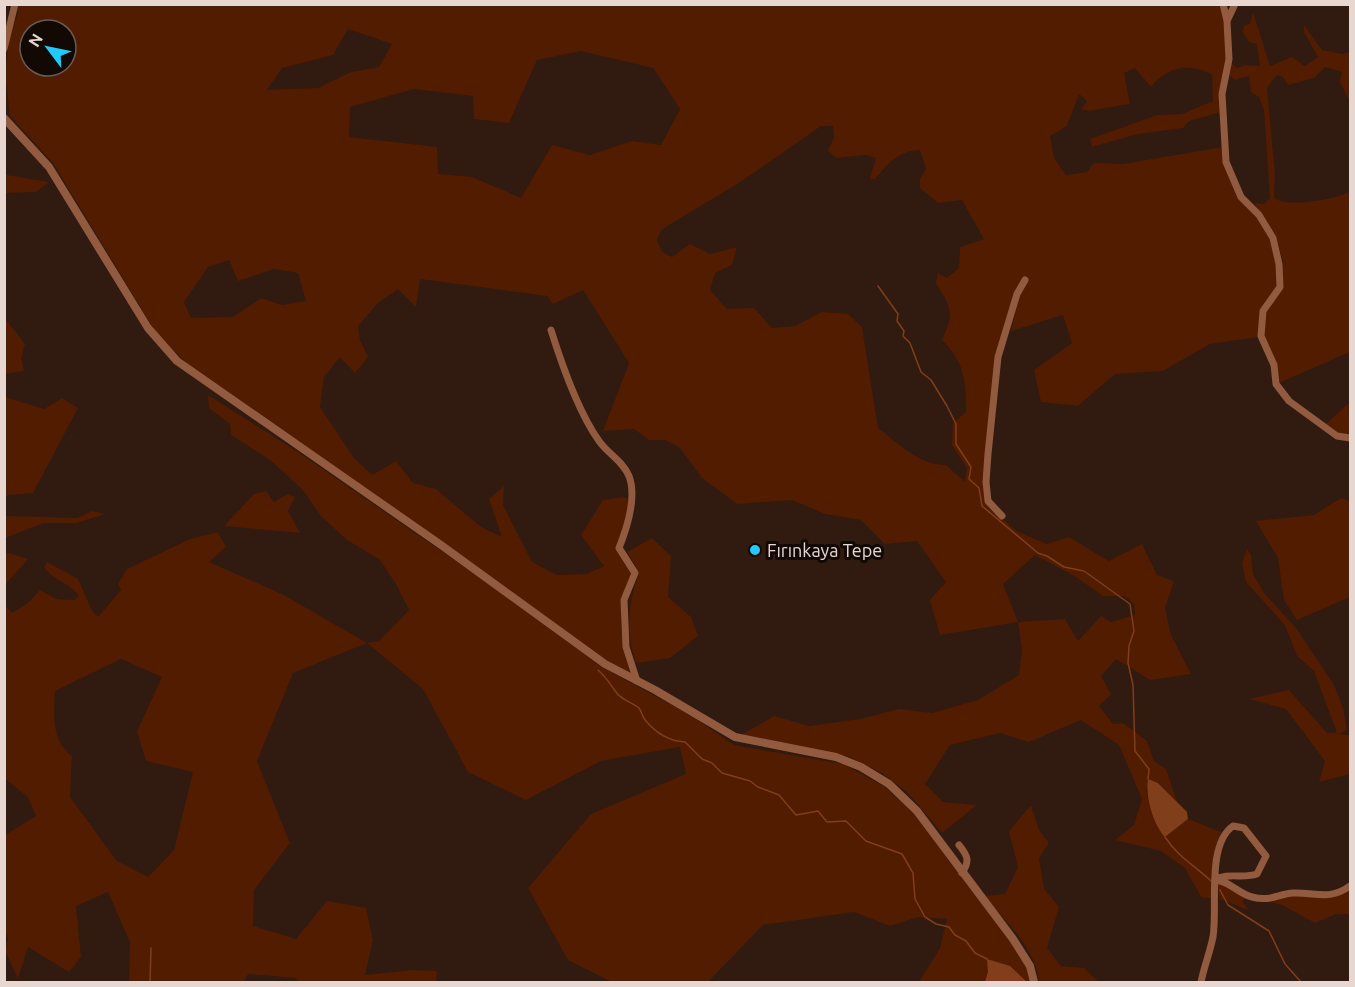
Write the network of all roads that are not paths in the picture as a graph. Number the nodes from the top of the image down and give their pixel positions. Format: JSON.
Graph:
{"nodes":[{"id":1,"x":15,"y":4,"type":"edge"},
{"id":2,"x":1223,"y":4,"type":"edge"},
{"id":3,"x":1234,"y":4,"type":"edge"},
{"id":4,"x":1227,"y":21,"type":"junction"},
{"id":5,"x":4,"y":49,"type":"edge"},
{"id":6,"x":4,"y":118,"type":"edge"},
{"id":7,"x":1025,"y":280,"type":"dead end"},
{"id":8,"x":551,"y":330,"type":"dead end"},
{"id":9,"x":1350,"y":438,"type":"edge"},
{"id":10,"x":1002,"y":516,"type":"dead end"},
{"id":11,"x":637,"y":681,"type":"junction"},
{"id":12,"x":959,"y":845,"type":"dead end"},
{"id":13,"x":962,"y":873,"type":"junction"},
{"id":14,"x":1215,"y":880,"type":"junction"},
{"id":15,"x":1350,"y":886,"type":"edge"},
{"id":16,"x":1034,"y":982,"type":"edge"},
{"id":17,"x":1201,"y":982,"type":"edge"}],
"edges":[{"from":1,"to":5,"type":"street"},
{"from":2,"to":4,"type":"street"},
{"from":3,"to":4,"type":"street"},
{"from":4,"to":9,"type":"street"},
{"from":6,"to":11,"type":"street"},
{"from":7,"to":10,"type":"street"},
{"from":8,"to":11,"type":"street"},
{"from":11,"to":13,"type":"street"},
{"from":12,"to":13,"type":"street"},
{"from":13,"to":16,"type":"street"},
{"from":14,"to":14,"type":"street"},
{"from":14,"to":15,"type":"street"},
{"from":14,"to":17,"type":"street"}]}
